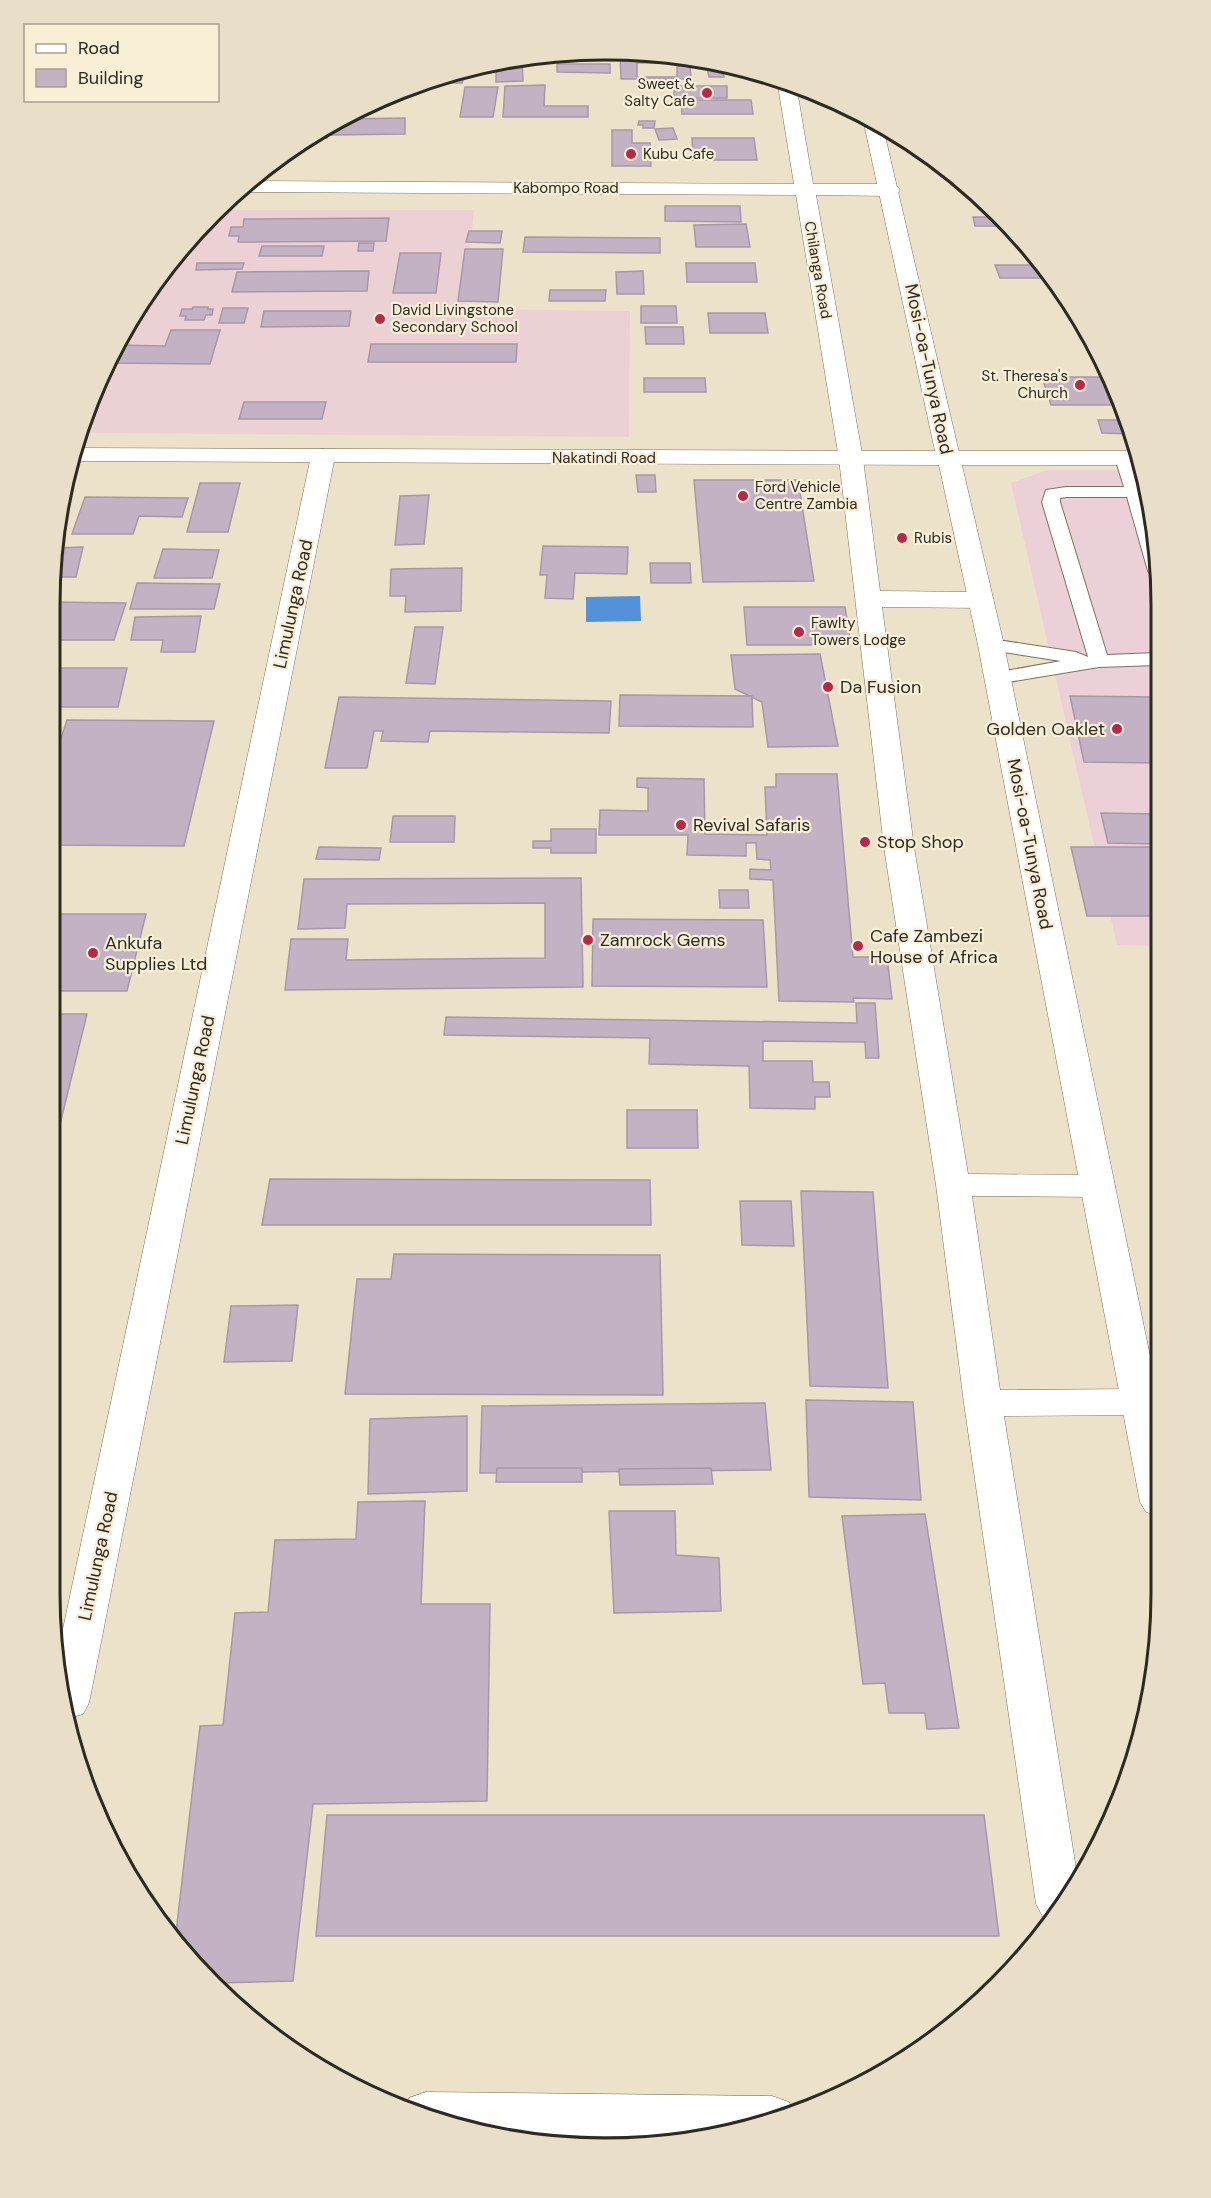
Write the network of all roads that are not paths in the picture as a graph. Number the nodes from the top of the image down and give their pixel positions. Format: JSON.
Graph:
{"nodes":[{"id":1,"x":790,"y":93,"type":"edge"},
{"id":2,"x":875,"y":131,"type":"edge"},
{"id":3,"x":256,"y":187,"type":"edge"},
{"id":4,"x":803,"y":189,"type":"junction"},
{"id":5,"x":890,"y":190,"type":"junction"},
{"id":6,"x":82,"y":455,"type":"edge"},
{"id":7,"x":323,"y":456,"type":"junction"},
{"id":8,"x":949,"y":458,"type":"junction"},
{"id":9,"x":1130,"y":458,"type":"edge"},
{"id":10,"x":851,"y":459,"type":"junction"},
{"id":11,"x":1133,"y":492,"type":"junction"},
{"id":12,"x":1146,"y":535,"type":"edge"},
{"id":13,"x":868,"y":599,"type":"junction"},
{"id":14,"x":981,"y":600,"type":"junction"},
{"id":15,"x":991,"y":645,"type":"junction"},
{"id":16,"x":1151,"y":659,"type":"edge"},
{"id":17,"x":1099,"y":661,"type":"junction"},
{"id":18,"x":996,"y":678,"type":"junction"},
{"id":19,"x":953,"y":1185,"type":"junction"},
{"id":20,"x":1098,"y":1186,"type":"junction"},
{"id":21,"x":1139,"y":1402,"type":"junction"},
{"id":22,"x":983,"y":1403,"type":"junction"},
{"id":23,"x":1151,"y":1459,"type":"edge"},
{"id":24,"x":70,"y":1696,"type":"edge"},
{"id":25,"x":1058,"y":1897,"type":"edge"},
{"id":26,"x":448,"y":2114,"type":"edge"},
{"id":27,"x":754,"y":2117,"type":"edge"}],
"edges":[{"from":1,"to":4,"type":"main road","name":"Chilanga Road"},
{"from":2,"to":5,"type":"main road","name":"Mosi-oa-Tunya Road"},
{"from":3,"to":4,"type":"main road","name":"Kabompo Road"},
{"from":4,"to":5,"type":"main road","name":"Kabompo Road"},
{"from":4,"to":10,"type":"main road","name":"Chilanga Road"},
{"from":5,"to":8,"type":"main road","name":"Mosi-oa-Tunya Road"},
{"from":6,"to":7,"type":"main road","name":"Nakatindi Road"},
{"from":7,"to":10,"type":"main road","name":"Nakatindi Road"},
{"from":7,"to":24,"type":"main road","name":"Limulunga Road"},
{"from":8,"to":9,"type":"main road","name":"Nakatindi Road"},
{"from":8,"to":10,"type":"main road","name":"Nakatindi Road"},
{"from":8,"to":14,"type":"main road","name":"Mosi-oa-Tunya Road"},
{"from":9,"to":11,"type":"lane"},
{"from":10,"to":13,"type":"main road","name":"Chilanga Road"},
{"from":11,"to":12,"type":"lane"},
{"from":11,"to":17,"type":"lane"},
{"from":13,"to":14,"type":"main road"},
{"from":13,"to":19,"type":"main road","name":"Chilanga Road"},
{"from":14,"to":15,"type":"main road","name":"Mosi-oa-Tunya Road"},
{"from":15,"to":17,"type":"lane"},
{"from":15,"to":18,"type":"main road","name":"Mosi-oa-Tunya Road"},
{"from":16,"to":17,"type":"lane"},
{"from":17,"to":18,"type":"lane"},
{"from":18,"to":20,"type":"main road","name":"Mosi-oa-Tunya Road"},
{"from":19,"to":20,"type":"main road"},
{"from":19,"to":22,"type":"main road","name":"Chilanga Road"},
{"from":20,"to":21,"type":"main road","name":"Mosi-oa-Tunya Road"},
{"from":21,"to":22,"type":"main road"},
{"from":21,"to":23,"type":"main road","name":"Mosi-oa-Tunya Road"},
{"from":22,"to":25,"type":"main road","name":"Chilanga Road"},
{"from":26,"to":27,"type":"main road"}]}
